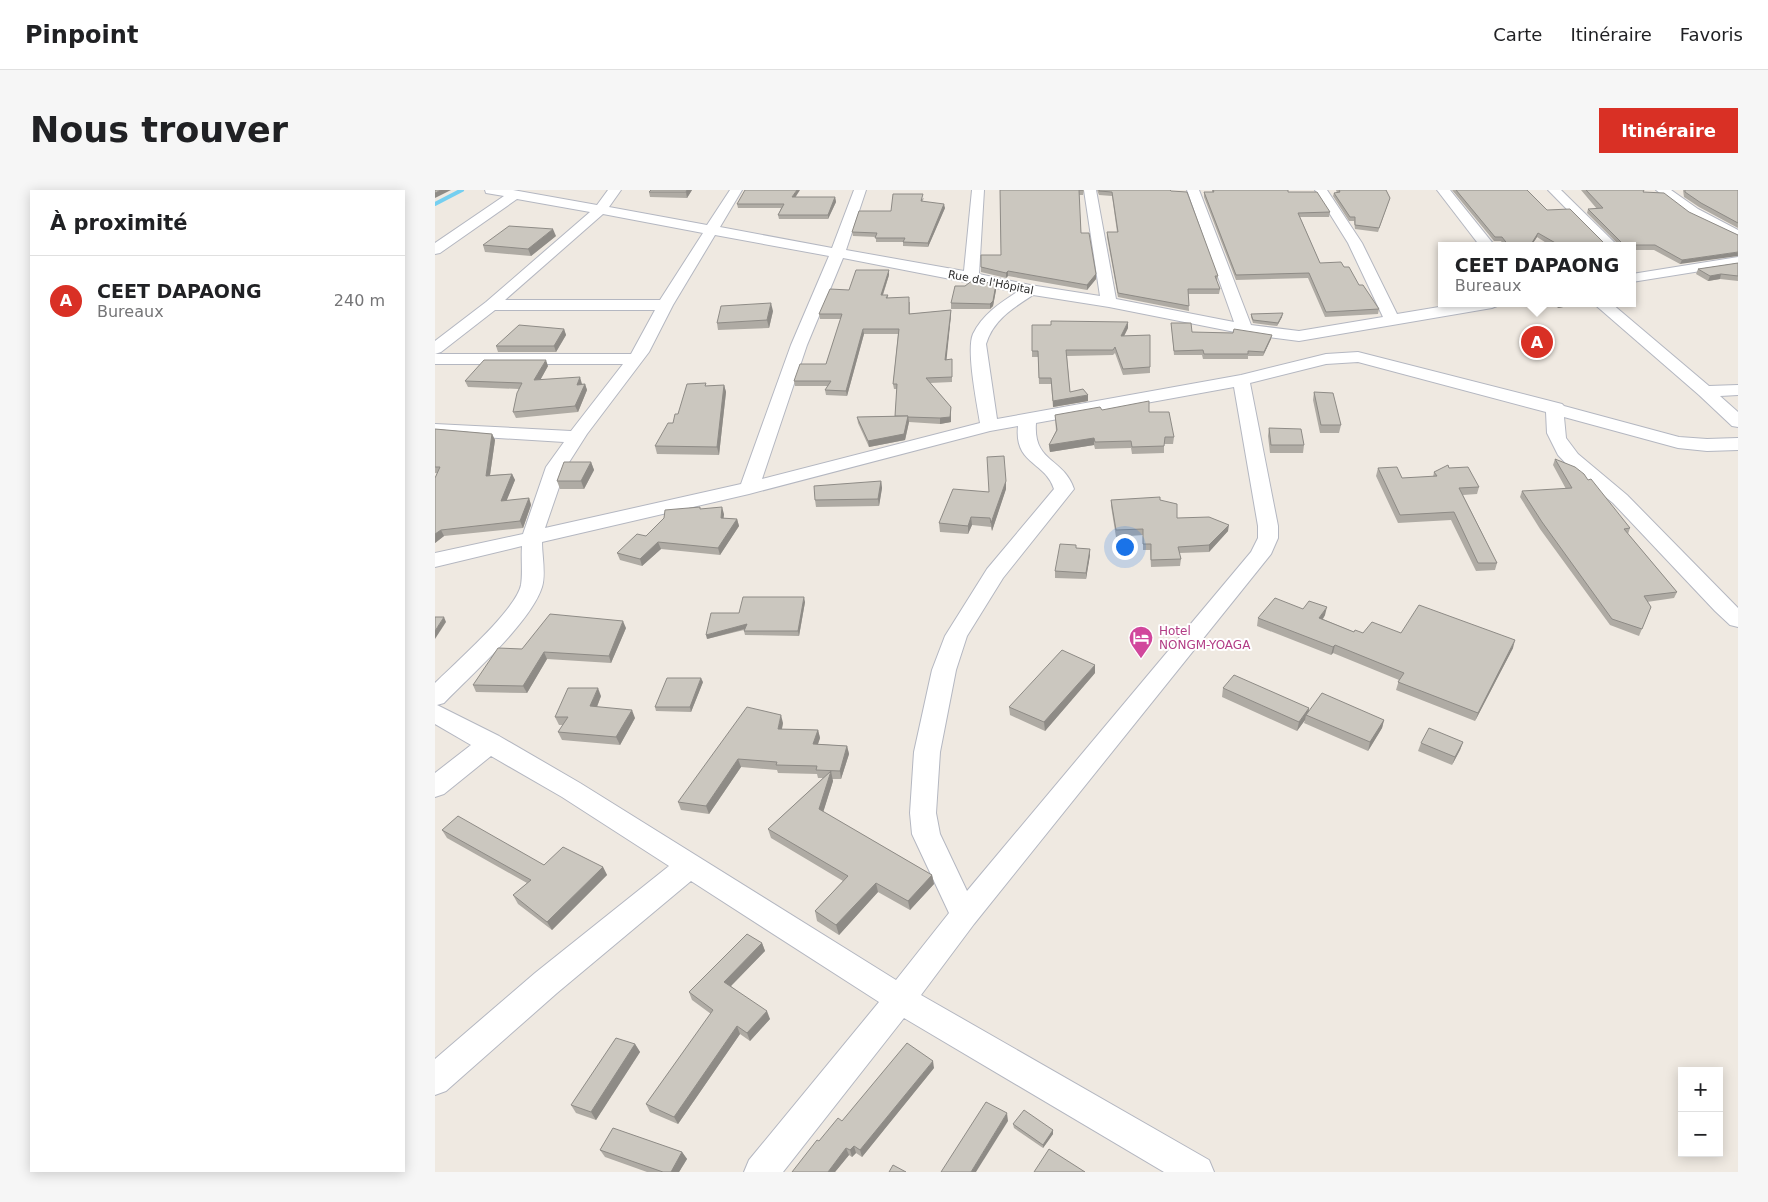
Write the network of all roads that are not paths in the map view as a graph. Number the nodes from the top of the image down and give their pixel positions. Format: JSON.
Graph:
{"nodes":[{"id":1,"x":491,"y":190,"type":"edge"},
{"id":2,"x":615,"y":190,"type":"edge"},
{"id":3,"x":735,"y":190,"type":"edge"},
{"id":4,"x":860,"y":190,"type":"edge"},
{"id":5,"x":978,"y":190,"type":"edge"},
{"id":6,"x":1090,"y":190,"type":"edge"},
{"id":7,"x":1193,"y":190,"type":"edge"},
{"id":8,"x":1321,"y":190,"type":"edge"},
{"id":9,"x":1443,"y":190,"type":"edge"},
{"id":10,"x":1554,"y":190,"type":"edge"},
{"id":11,"x":1662,"y":190,"type":"edge"},
{"id":12,"x":514,"y":194,"type":"junction"},
{"id":13,"x":600,"y":210,"type":"junction"},
{"id":14,"x":711,"y":231,"type":"junction"},
{"id":15,"x":1738,"y":235,"type":"edge"},
{"id":16,"x":1485,"y":242,"type":"edge"},
{"id":17,"x":1607,"y":242,"type":"edge"},
{"id":18,"x":435,"y":250,"type":"edge"},
{"id":19,"x":837,"y":254,"type":"junction"},
{"id":20,"x":1738,"y":261,"type":"edge"},
{"id":21,"x":1636,"y":273,"type":"edge"},
{"id":22,"x":971,"y":277,"type":"junction"},
{"id":23,"x":1030,"y":290,"type":"junction"},
{"id":24,"x":1109,"y":302,"type":"junction"},
{"id":25,"x":491,"y":305,"type":"junction"},
{"id":26,"x":665,"y":305,"type":"junction"},
{"id":27,"x":1468,"y":307,"type":"edge"},
{"id":28,"x":1606,"y":307,"type":"edge"},
{"id":29,"x":1392,"y":320,"type":"junction"},
{"id":30,"x":1245,"y":328,"type":"junction"},
{"id":31,"x":1347,"y":329,"type":"junction"},
{"id":32,"x":1299,"y":336,"type":"junction"},
{"id":33,"x":435,"y":349,"type":"edge"},
{"id":34,"x":1358,"y":357,"type":"junction"},
{"id":35,"x":435,"y":359,"type":"edge"},
{"id":36,"x":636,"y":359,"type":"junction"},
{"id":37,"x":1326,"y":359,"type":"junction"},
{"id":38,"x":1241,"y":380,"type":"junction"},
{"id":39,"x":1738,"y":390,"type":"edge"},
{"id":40,"x":1705,"y":391,"type":"junction"},
{"id":41,"x":1556,"y":408,"type":"junction"},
{"id":42,"x":1028,"y":418,"type":"junction"},
{"id":43,"x":1738,"y":422,"type":"edge"},
{"id":44,"x":989,"y":426,"type":"junction"},
{"id":45,"x":435,"y":429,"type":"edge"},
{"id":46,"x":576,"y":437,"type":"junction"},
{"id":47,"x":1738,"y":444,"type":"edge"},
{"id":48,"x":749,"y":488,"type":"junction"},
{"id":49,"x":532,"y":538,"type":"junction"},
{"id":50,"x":435,"y":560,"type":"edge"},
{"id":51,"x":1738,"y":620,"type":"edge"},
{"id":52,"x":435,"y":696,"type":"edge"},
{"id":53,"x":435,"y":713,"type":"edge"},
{"id":54,"x":490,"y":743,"type":"junction"},
{"id":55,"x":435,"y":787,"type":"edge"},
{"id":56,"x":690,"y":865,"type":"junction"},
{"id":57,"x":964,"y":916,"type":"junction"},
{"id":58,"x":900,"y":999,"type":"junction"},
{"id":59,"x":435,"y":1080,"type":"edge"},
{"id":60,"x":761,"y":1172,"type":"edge"},
{"id":61,"x":1197,"y":1172,"type":"edge"}],
"edges":[{"from":1,"to":12,"type":"street","name":"Rue de l'Hôpital"},
{"from":2,"to":13,"type":"street"},
{"from":3,"to":14,"type":"street"},
{"from":4,"to":19,"type":"street"},
{"from":5,"to":22,"type":"street"},
{"from":6,"to":24,"type":"street"},
{"from":7,"to":30,"type":"street"},
{"from":8,"to":29,"type":"street"},
{"from":9,"to":16,"type":"street"},
{"from":10,"to":17,"type":"street"},
{"from":11,"to":15,"type":"street"},
{"from":12,"to":13,"type":"street","name":"Rue de l'Hôpital"},
{"from":12,"to":18,"type":"street"},
{"from":13,"to":14,"type":"street","name":"Rue de l'Hôpital"},
{"from":13,"to":25,"type":"street"},
{"from":14,"to":19,"type":"street","name":"Rue de l'Hôpital"},
{"from":14,"to":26,"type":"street"},
{"from":19,"to":22,"type":"street","name":"Rue de l'Hôpital"},
{"from":19,"to":48,"type":"street"},
{"from":20,"to":21,"type":"street"},
{"from":22,"to":23,"type":"street","name":"Rue de l'Hôpital"},
{"from":23,"to":24,"type":"street","name":"Rue de l'Hôpital"},
{"from":23,"to":44,"type":"street"},
{"from":24,"to":30,"type":"street","name":"Rue de l'Hôpital"},
{"from":25,"to":26,"type":"street"},
{"from":25,"to":33,"type":"street"},
{"from":26,"to":36,"type":"street"},
{"from":27,"to":29,"type":"street","name":"Rue de l'Hôpital"},
{"from":28,"to":40,"type":"street"},
{"from":29,"to":31,"type":"street","name":"Rue de l'Hôpital"},
{"from":30,"to":32,"type":"street","name":"Rue de l'Hôpital"},
{"from":31,"to":32,"type":"street","name":"Rue de l'Hôpital"},
{"from":31,"to":34,"type":"street"},
{"from":32,"to":37,"type":"street"},
{"from":34,"to":37,"type":"street"},
{"from":34,"to":41,"type":"street"},
{"from":35,"to":36,"type":"street"},
{"from":36,"to":46,"type":"street"},
{"from":37,"to":38,"type":"street"},
{"from":38,"to":42,"type":"street"},
{"from":38,"to":57,"type":"street"},
{"from":39,"to":40,"type":"street"},
{"from":40,"to":43,"type":"street"},
{"from":41,"to":47,"type":"street"},
{"from":41,"to":51,"type":"street"},
{"from":42,"to":44,"type":"street"},
{"from":42,"to":57,"type":"street"},
{"from":44,"to":48,"type":"street"},
{"from":45,"to":46,"type":"street"},
{"from":46,"to":49,"type":"street"},
{"from":48,"to":49,"type":"street"},
{"from":49,"to":50,"type":"street"},
{"from":49,"to":52,"type":"street"},
{"from":53,"to":54,"type":"street"},
{"from":54,"to":55,"type":"street"},
{"from":54,"to":56,"type":"street"},
{"from":56,"to":58,"type":"street"},
{"from":56,"to":59,"type":"street"},
{"from":57,"to":58,"type":"street"},
{"from":58,"to":60,"type":"street"},
{"from":58,"to":61,"type":"street"}]}
